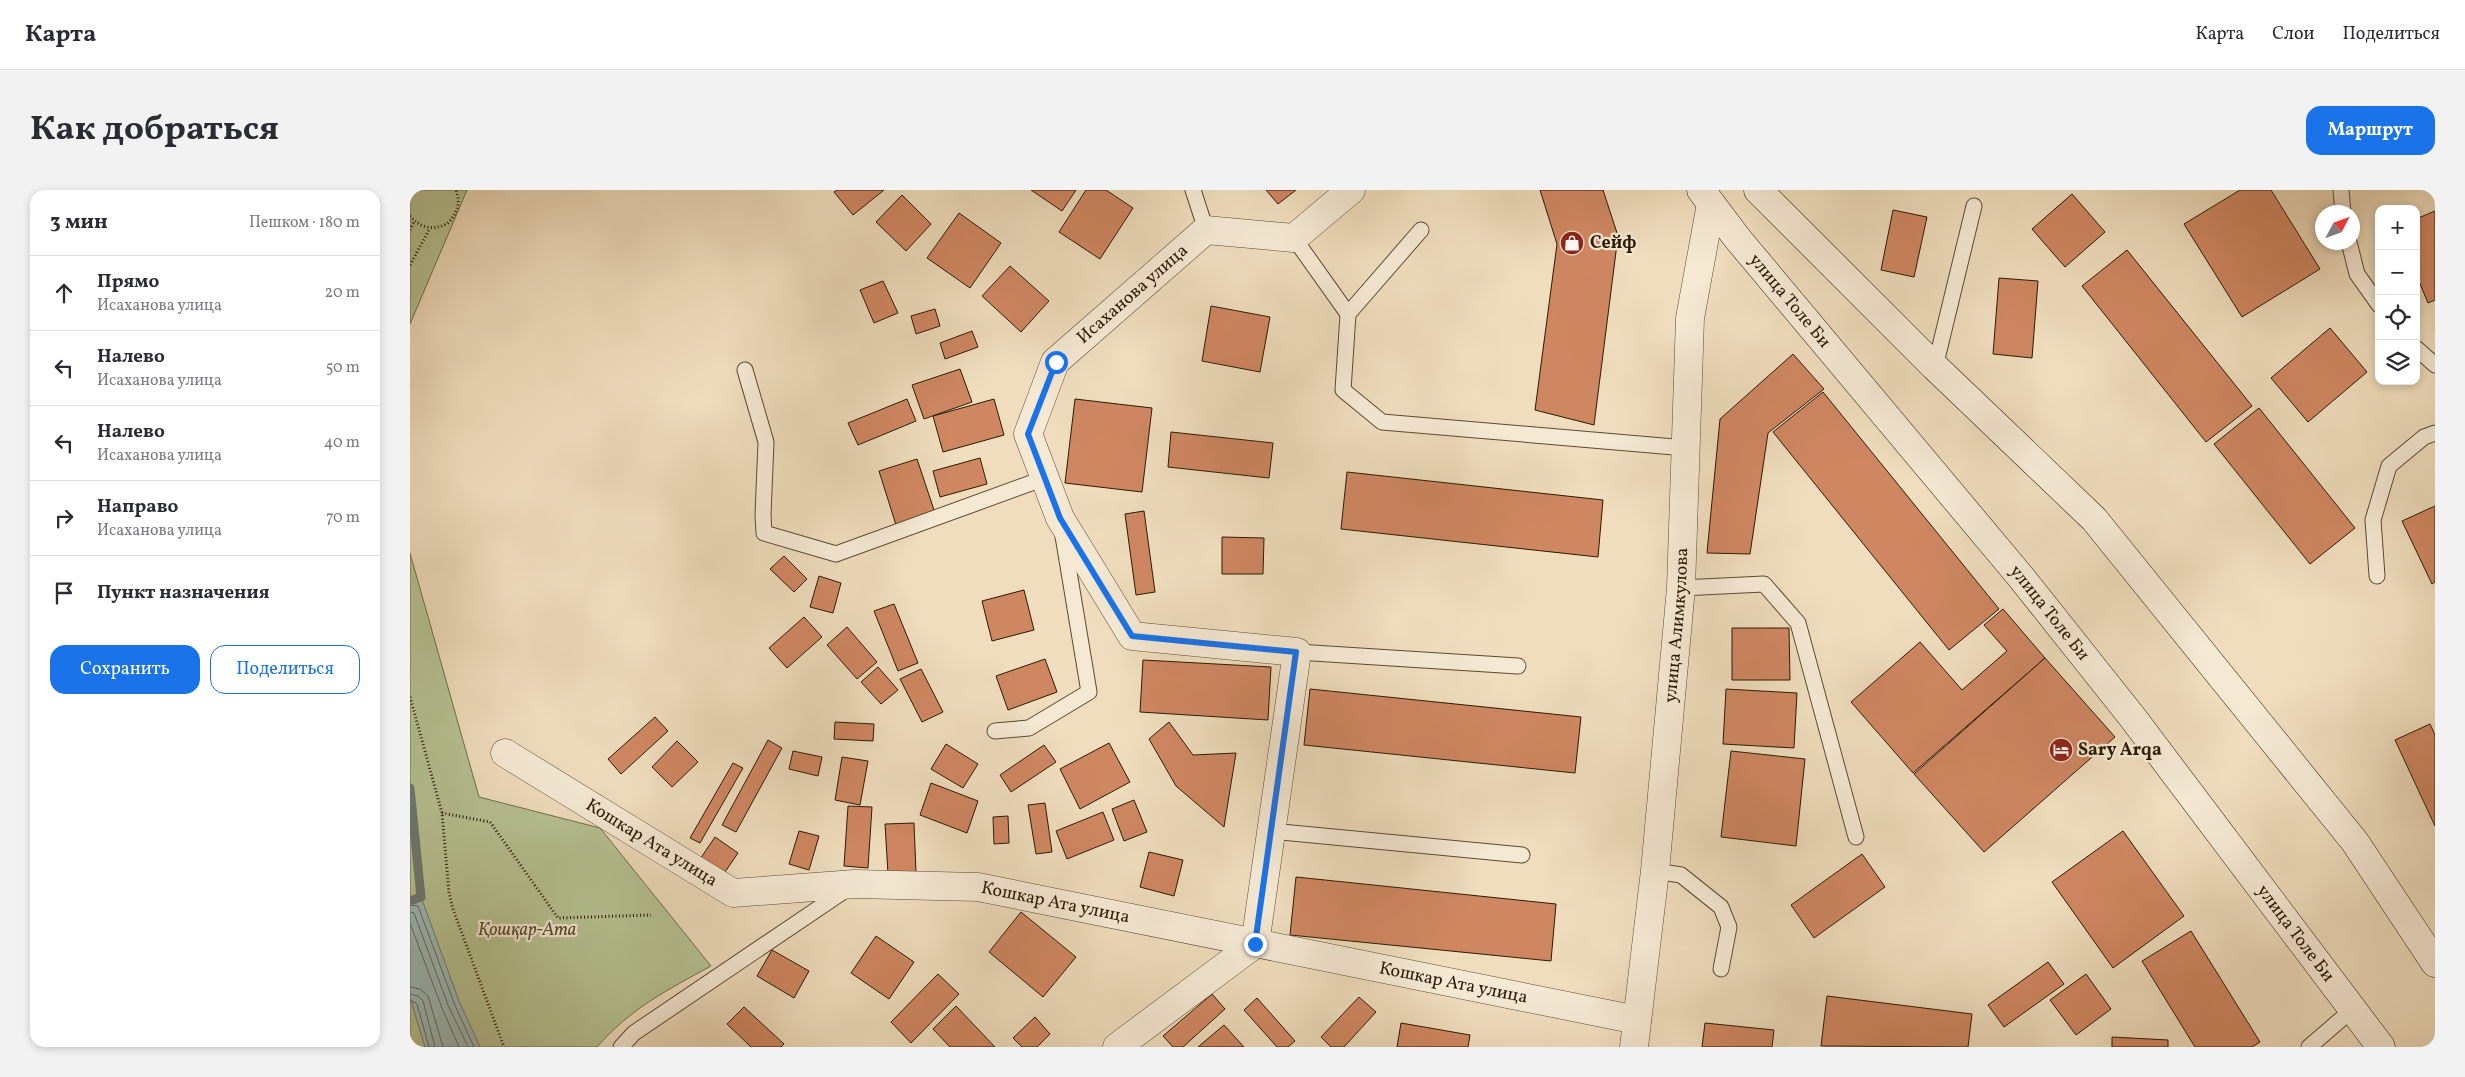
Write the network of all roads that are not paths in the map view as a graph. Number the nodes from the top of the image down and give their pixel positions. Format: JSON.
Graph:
{"nodes":[{"id":1,"x":1193,"y":190,"type":"edge"},
{"id":2,"x":1351,"y":190,"type":"edge"},
{"id":3,"x":1758,"y":190,"type":"edge"},
{"id":4,"x":2341,"y":190,"type":"edge"},
{"id":5,"x":1706,"y":197,"type":"edge"},
{"id":6,"x":2342,"y":205,"type":"edge"},
{"id":7,"x":1974,"y":206,"type":"dead end"},
{"id":8,"x":1206,"y":230,"type":"junction"},
{"id":9,"x":1421,"y":230,"type":"dead end"},
{"id":10,"x":1294,"y":238,"type":"junction"},
{"id":11,"x":2351,"y":250,"type":"edge"},
{"id":12,"x":2375,"y":299,"type":"edge"},
{"id":13,"x":1348,"y":314,"type":"junction"},
{"id":14,"x":2420,"y":352,"type":"edge"},
{"id":15,"x":2435,"y":365,"type":"edge"},
{"id":16,"x":1935,"y":367,"type":"junction"},
{"id":17,"x":745,"y":370,"type":"dead end"},
{"id":18,"x":2435,"y":433,"type":"edge"},
{"id":19,"x":1686,"y":448,"type":"junction"},
{"id":20,"x":1045,"y":478,"type":"junction"},
{"id":21,"x":1060,"y":518,"type":"junction"},
{"id":22,"x":2377,"y":576,"type":"dead end"},
{"id":23,"x":1681,"y":588,"type":"junction"},
{"id":24,"x":1296,"y":652,"type":"junction"},
{"id":25,"x":1518,"y":666,"type":"dead end"},
{"id":26,"x":995,"y":731,"type":"dead end"},
{"id":27,"x":505,"y":753,"type":"dead end"},
{"id":28,"x":1271,"y":830,"type":"junction"},
{"id":29,"x":1856,"y":837,"type":"dead end"},
{"id":30,"x":1522,"y":855,"type":"dead end"},
{"id":31,"x":1655,"y":872,"type":"junction"},
{"id":32,"x":854,"y":884,"type":"junction"},
{"id":33,"x":1255,"y":944,"type":"junction"},
{"id":34,"x":2435,"y":963,"type":"edge"},
{"id":35,"x":1721,"y":970,"type":"dead end"},
{"id":36,"x":2353,"y":1010,"type":"junction"},
{"id":37,"x":1637,"y":1020,"type":"junction"},
{"id":38,"x":621,"y":1047,"type":"edge"},
{"id":39,"x":1117,"y":1047,"type":"edge"},
{"id":40,"x":1634,"y":1047,"type":"edge"},
{"id":41,"x":2310,"y":1047,"type":"edge"},
{"id":42,"x":2381,"y":1047,"type":"edge"}],
"edges":[{"from":1,"to":8,"type":"lane"},
{"from":2,"to":10,"type":"street"},
{"from":3,"to":16,"type":"street"},
{"from":4,"to":6,"type":"lane"},
{"from":5,"to":19,"type":"street","name":"улица Алимкулова"},
{"from":5,"to":36,"type":"street","name":"улица Толе Би"},
{"from":7,"to":16,"type":"lane"},
{"from":8,"to":10,"type":"street","name":"Исаханова улица"},
{"from":8,"to":20,"type":"street","name":"Исаханова улица"},
{"from":9,"to":13,"type":"lane"},
{"from":10,"to":13,"type":"lane"},
{"from":11,"to":12,"type":"lane"},
{"from":13,"to":19,"type":"lane"},
{"from":14,"to":15,"type":"lane"},
{"from":16,"to":34,"type":"street"},
{"from":17,"to":20,"type":"lane"},
{"from":18,"to":22,"type":"lane"},
{"from":19,"to":23,"type":"street","name":"улица Алимкулова"},
{"from":20,"to":21,"type":"street","name":"Исаханова улица"},
{"from":21,"to":24,"type":"street","name":"Исаханова улица"},
{"from":21,"to":26,"type":"lane"},
{"from":23,"to":29,"type":"lane"},
{"from":23,"to":31,"type":"street","name":"улица Алимкулова"},
{"from":24,"to":25,"type":"lane"},
{"from":24,"to":28,"type":"street"},
{"from":27,"to":32,"type":"street","name":"Кошкар Ата улица"},
{"from":28,"to":30,"type":"lane"},
{"from":28,"to":33,"type":"street"},
{"from":31,"to":35,"type":"lane"},
{"from":31,"to":37,"type":"street","name":"улица Алимкулова"},
{"from":32,"to":33,"type":"street","name":"Кошкар Ата улица"},
{"from":32,"to":38,"type":"lane"},
{"from":33,"to":37,"type":"street","name":"Кошкар Ата улица"},
{"from":33,"to":39,"type":"street"},
{"from":36,"to":41,"type":"lane"},
{"from":36,"to":42,"type":"street","name":"улица Толе Би"},
{"from":37,"to":40,"type":"street","name":"улица Алимкулова"}]}
